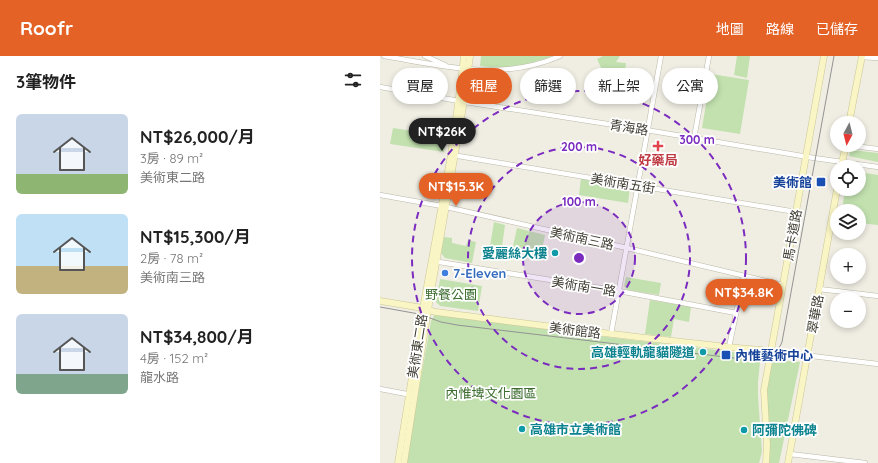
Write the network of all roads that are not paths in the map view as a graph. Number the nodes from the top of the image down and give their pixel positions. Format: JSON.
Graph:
{"nodes":[{"id":1,"x":384,"y":56,"type":"edge"},
{"id":2,"x":425,"y":56,"type":"edge"},
{"id":3,"x":464,"y":56,"type":"edge"},
{"id":4,"x":470,"y":56,"type":"edge"},
{"id":5,"x":560,"y":56,"type":"edge"},
{"id":6,"x":661,"y":56,"type":"edge"},
{"id":7,"x":708,"y":56,"type":"edge"},
{"id":8,"x":824,"y":56,"type":"edge"},
{"id":9,"x":862,"y":56,"type":"edge"},
{"id":10,"x":878,"y":58,"type":"edge"},
{"id":11,"x":466,"y":67,"type":"junction"},
{"id":12,"x":452,"y":68,"type":"junction"},
{"id":13,"x":380,"y":87,"type":"edge"},
{"id":14,"x":456,"y":100,"type":"edge"},
{"id":15,"x":462,"y":104,"type":"edge"},
{"id":16,"x":481,"y":104,"type":"edge"},
{"id":17,"x":850,"y":116,"type":"edge"},
{"id":18,"x":648,"y":130,"type":"junction"},
{"id":19,"x":694,"y":138,"type":"junction"},
{"id":20,"x":866,"y":148,"type":"edge"},
{"id":21,"x":878,"y":149,"type":"edge"},
{"id":22,"x":453,"y":155,"type":"junction"},
{"id":23,"x":806,"y":156,"type":"junction"},
{"id":24,"x":830,"y":161,"type":"edge"},
{"id":25,"x":866,"y":166,"type":"edge"},
{"id":26,"x":878,"y":167,"type":"edge"},
{"id":27,"x":638,"y":186,"type":"junction"},
{"id":28,"x":380,"y":195,"type":"edge"},
{"id":29,"x":836,"y":196,"type":"edge"},
{"id":30,"x":444,"y":207,"type":"junction"},
{"id":31,"x":796,"y":212,"type":"junction"},
{"id":32,"x":627,"y":248,"type":"junction"},
{"id":33,"x":434,"y":261,"type":"junction"},
{"id":34,"x":744,"y":276,"type":"junction"},
{"id":35,"x":783,"y":284,"type":"junction"},
{"id":36,"x":819,"y":289,"type":"junction"},
{"id":37,"x":619,"y":291,"type":"junction"},
{"id":38,"x":878,"y":296,"type":"edge"},
{"id":39,"x":380,"y":301,"type":"edge"},
{"id":40,"x":426,"y":309,"type":"junction"},
{"id":41,"x":736,"y":313,"type":"junction"},
{"id":42,"x":611,"y":334,"type":"junction"},
{"id":43,"x":729,"y":347,"type":"junction"},
{"id":44,"x":771,"y":351,"type":"junction"},
{"id":45,"x":807,"y":355,"type":"junction"},
{"id":46,"x":878,"y":364,"type":"edge"},
{"id":47,"x":380,"y":390,"type":"edge"},
{"id":48,"x":412,"y":395,"type":"junction"},
{"id":49,"x":790,"y":454,"type":"junction"},
{"id":50,"x":398,"y":463,"type":"edge"},
{"id":51,"x":404,"y":463,"type":"edge"},
{"id":52,"x":766,"y":463,"type":"edge"},
{"id":53,"x":788,"y":463,"type":"edge"},
{"id":54,"x":865,"y":463,"type":"edge"}],
"edges":[{"from":1,"to":12,"type":"street"},
{"from":2,"to":12,"type":"street"},
{"from":3,"to":11,"type":"street"},
{"from":4,"to":11,"type":"street"},
{"from":5,"to":11,"type":"street"},
{"from":6,"to":18,"type":"street"},
{"from":7,"to":19,"type":"street"},
{"from":8,"to":23,"type":"street","name":"馬卡道路"},
{"from":9,"to":10,"type":"street"},
{"from":9,"to":17,"type":"street"},
{"from":11,"to":12,"type":"street"},
{"from":13,"to":14,"type":"street","name":"青海路"},
{"from":15,"to":22,"type":"street","name":"美術東二路"},
{"from":16,"to":18,"type":"street","name":"青海路"},
{"from":18,"to":19,"type":"street","name":"青海路"},
{"from":18,"to":27,"type":"street"},
{"from":19,"to":23,"type":"street","name":"青海路"},
{"from":20,"to":21,"type":"street"},
{"from":22,"to":27,"type":"street","name":"美術南五街"},
{"from":22,"to":30,"type":"street","name":"美術東二路"},
{"from":23,"to":24,"type":"street","name":"青海路"},
{"from":23,"to":31,"type":"street","name":"馬卡道路"},
{"from":25,"to":26,"type":"street","name":"青海路"},
{"from":27,"to":31,"type":"street","name":"美術南五街"},
{"from":27,"to":32,"type":"street"},
{"from":28,"to":30,"type":"street","name":"美術南三路"},
{"from":29,"to":36,"type":"street","name":"翠華路"},
{"from":30,"to":32,"type":"street","name":"美術南三路"},
{"from":30,"to":33,"type":"street","name":"美術東二路"},
{"from":31,"to":35,"type":"street","name":"馬卡道路"},
{"from":32,"to":34,"type":"street","name":"美術南三路"},
{"from":32,"to":37,"type":"street"},
{"from":33,"to":37,"type":"street","name":"美術南一路"},
{"from":33,"to":40,"type":"street","name":"美術東二路"},
{"from":34,"to":35,"type":"street","name":"美術南三路"},
{"from":34,"to":41,"type":"street"},
{"from":35,"to":44,"type":"street","name":"馬卡道路"},
{"from":36,"to":38,"type":"street"},
{"from":36,"to":45,"type":"street","name":"翠華路"},
{"from":37,"to":41,"type":"street","name":"美術南一路"},
{"from":37,"to":42,"type":"street"},
{"from":39,"to":40,"type":"street","name":"美術館路"},
{"from":40,"to":42,"type":"street","name":"美術館路"},
{"from":40,"to":48,"type":"street","name":"美術東二路"},
{"from":41,"to":43,"type":"street"},
{"from":42,"to":43,"type":"street","name":"美術館路"},
{"from":43,"to":44,"type":"street","name":"美術館路"},
{"from":44,"to":45,"type":"street"},
{"from":44,"to":52,"type":"street","name":"馬卡道路"},
{"from":45,"to":46,"type":"street"},
{"from":45,"to":49,"type":"street","name":"翠華路"},
{"from":47,"to":48,"type":"street"},
{"from":48,"to":50,"type":"street","name":"美術東二路"},
{"from":48,"to":51,"type":"street","name":"美術東二路"},
{"from":49,"to":53,"type":"street","name":"翠華路"},
{"from":49,"to":54,"type":"street"}]}
